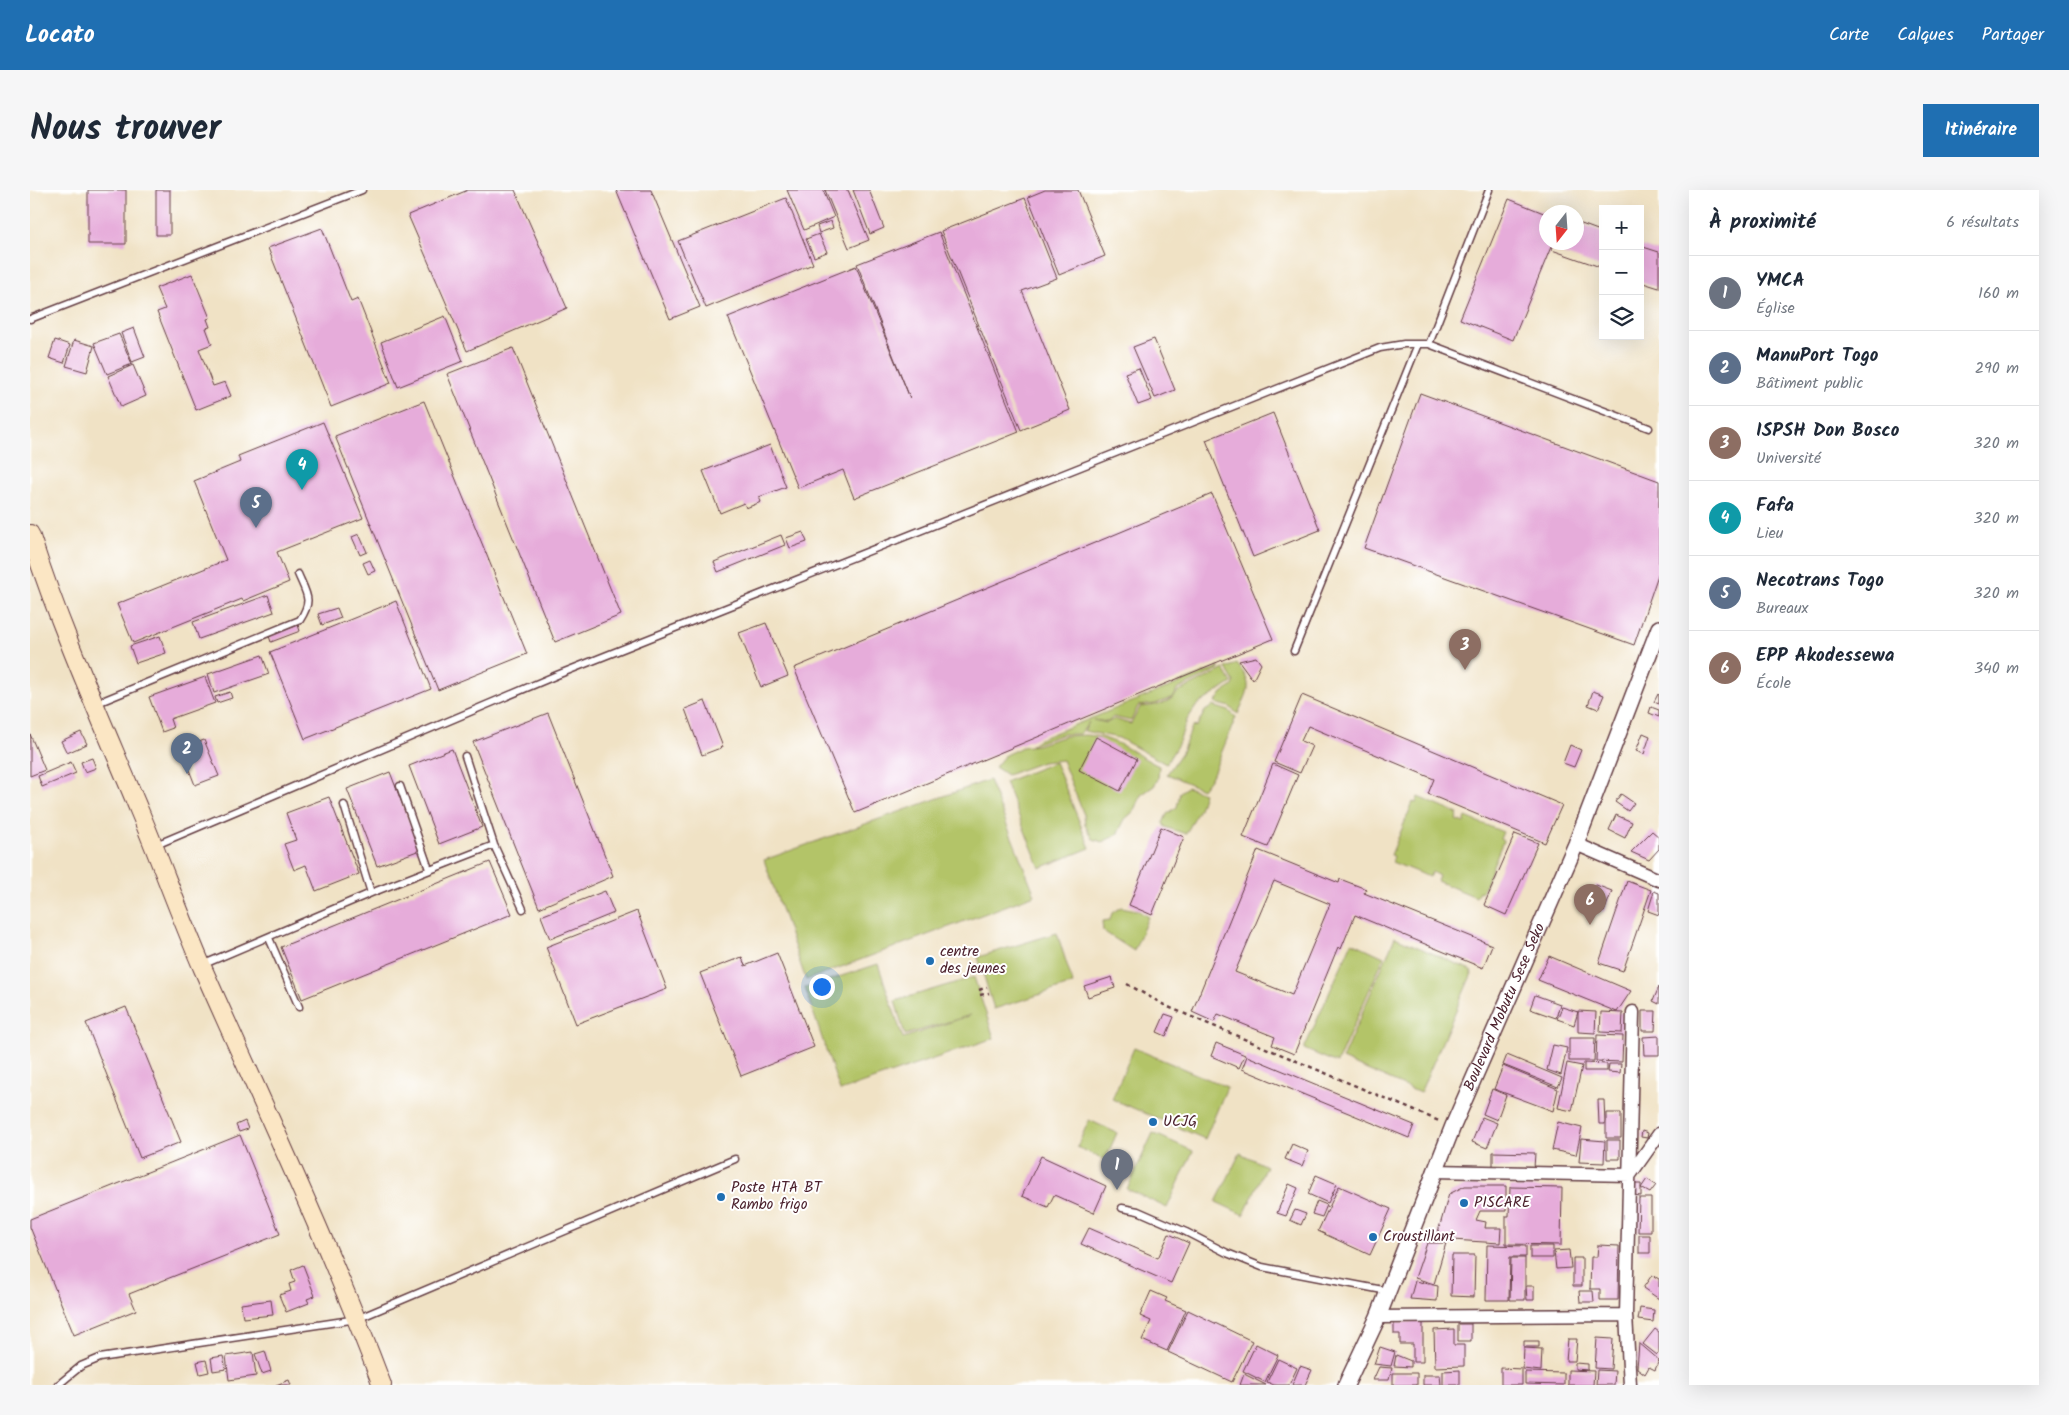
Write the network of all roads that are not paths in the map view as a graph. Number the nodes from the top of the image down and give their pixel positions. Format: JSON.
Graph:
{"nodes":[{"id":1,"x":362,"y":190,"type":"edge"},
{"id":2,"x":1489,"y":190,"type":"edge"},
{"id":3,"x":30,"y":320,"type":"edge"},
{"id":4,"x":1418,"y":344,"type":"junction"},
{"id":5,"x":1429,"y":344,"type":"junction"},
{"id":6,"x":1649,"y":428,"type":"dead end"},
{"id":7,"x":30,"y":534,"type":"edge"},
{"id":8,"x":298,"y":574,"type":"dead end"},
{"id":9,"x":1658,"y":635,"type":"edge"},
{"id":10,"x":1294,"y":650,"type":"dead end"},
{"id":11,"x":95,"y":704,"type":"junction"},
{"id":12,"x":465,"y":756,"type":"dead end"},
{"id":13,"x":400,"y":786,"type":"dead end"},
{"id":14,"x":344,"y":806,"type":"dead end"},
{"id":15,"x":1576,"y":844,"type":"junction"},
{"id":16,"x":494,"y":845,"type":"junction"},
{"id":17,"x":154,"y":846,"type":"junction"},
{"id":18,"x":429,"y":869,"type":"junction"},
{"id":19,"x":1659,"y":880,"type":"edge"},
{"id":20,"x":371,"y":893,"type":"junction"},
{"id":21,"x":523,"y":909,"type":"dead end"},
{"id":22,"x":269,"y":938,"type":"junction"},
{"id":23,"x":201,"y":965,"type":"junction"},
{"id":24,"x":299,"y":1007,"type":"dead end"},
{"id":25,"x":1633,"y":1012,"type":"dead end"},
{"id":26,"x":1659,"y":1134,"type":"edge"},
{"id":27,"x":735,"y":1159,"type":"dead end"},
{"id":28,"x":1434,"y":1171,"type":"junction"},
{"id":29,"x":1630,"y":1175,"type":"junction"},
{"id":30,"x":1122,"y":1208,"type":"dead end"},
{"id":31,"x":1388,"y":1291,"type":"junction"},
{"id":32,"x":1626,"y":1315,"type":"junction"},
{"id":33,"x":1378,"y":1317,"type":"junction"},
{"id":34,"x":357,"y":1319,"type":"junction"},
{"id":35,"x":58,"y":1385,"type":"edge"},
{"id":36,"x":382,"y":1385,"type":"edge"},
{"id":37,"x":1346,"y":1385,"type":"edge"},
{"id":38,"x":1630,"y":1385,"type":"edge"}],
"edges":[{"from":1,"to":3,"type":"lane"},
{"from":2,"to":5,"type":"lane"},
{"from":4,"to":5,"type":"lane"},
{"from":4,"to":10,"type":"lane"},
{"from":4,"to":17,"type":"lane"},
{"from":5,"to":6,"type":"lane"},
{"from":7,"to":11,"type":"main road"},
{"from":8,"to":11,"type":"lane"},
{"from":9,"to":15,"type":"street","name":"Boulevard Mobutu Sese Seko"},
{"from":11,"to":17,"type":"main road"},
{"from":12,"to":16,"type":"lane"},
{"from":13,"to":18,"type":"lane"},
{"from":14,"to":20,"type":"lane"},
{"from":15,"to":19,"type":"street"},
{"from":15,"to":28,"type":"street","name":"Boulevard Mobutu Sese Seko"},
{"from":16,"to":18,"type":"lane"},
{"from":16,"to":21,"type":"lane"},
{"from":17,"to":23,"type":"main road"},
{"from":18,"to":20,"type":"lane"},
{"from":20,"to":22,"type":"lane"},
{"from":22,"to":23,"type":"lane"},
{"from":22,"to":24,"type":"lane"},
{"from":23,"to":34,"type":"main road"},
{"from":25,"to":29,"type":"street"},
{"from":26,"to":29,"type":"street"},
{"from":27,"to":34,"type":"lane"},
{"from":28,"to":29,"type":"street"},
{"from":28,"to":31,"type":"street","name":"Boulevard Mobutu Sese Seko"},
{"from":29,"to":32,"type":"street"},
{"from":30,"to":31,"type":"lane"},
{"from":31,"to":33,"type":"street","name":"Boulevard Mobutu Sese Seko"},
{"from":32,"to":33,"type":"street"},
{"from":32,"to":38,"type":"street"},
{"from":33,"to":37,"type":"street","name":"Boulevard Mobutu Sese Seko"},
{"from":34,"to":35,"type":"lane"},
{"from":34,"to":36,"type":"main road"}]}
